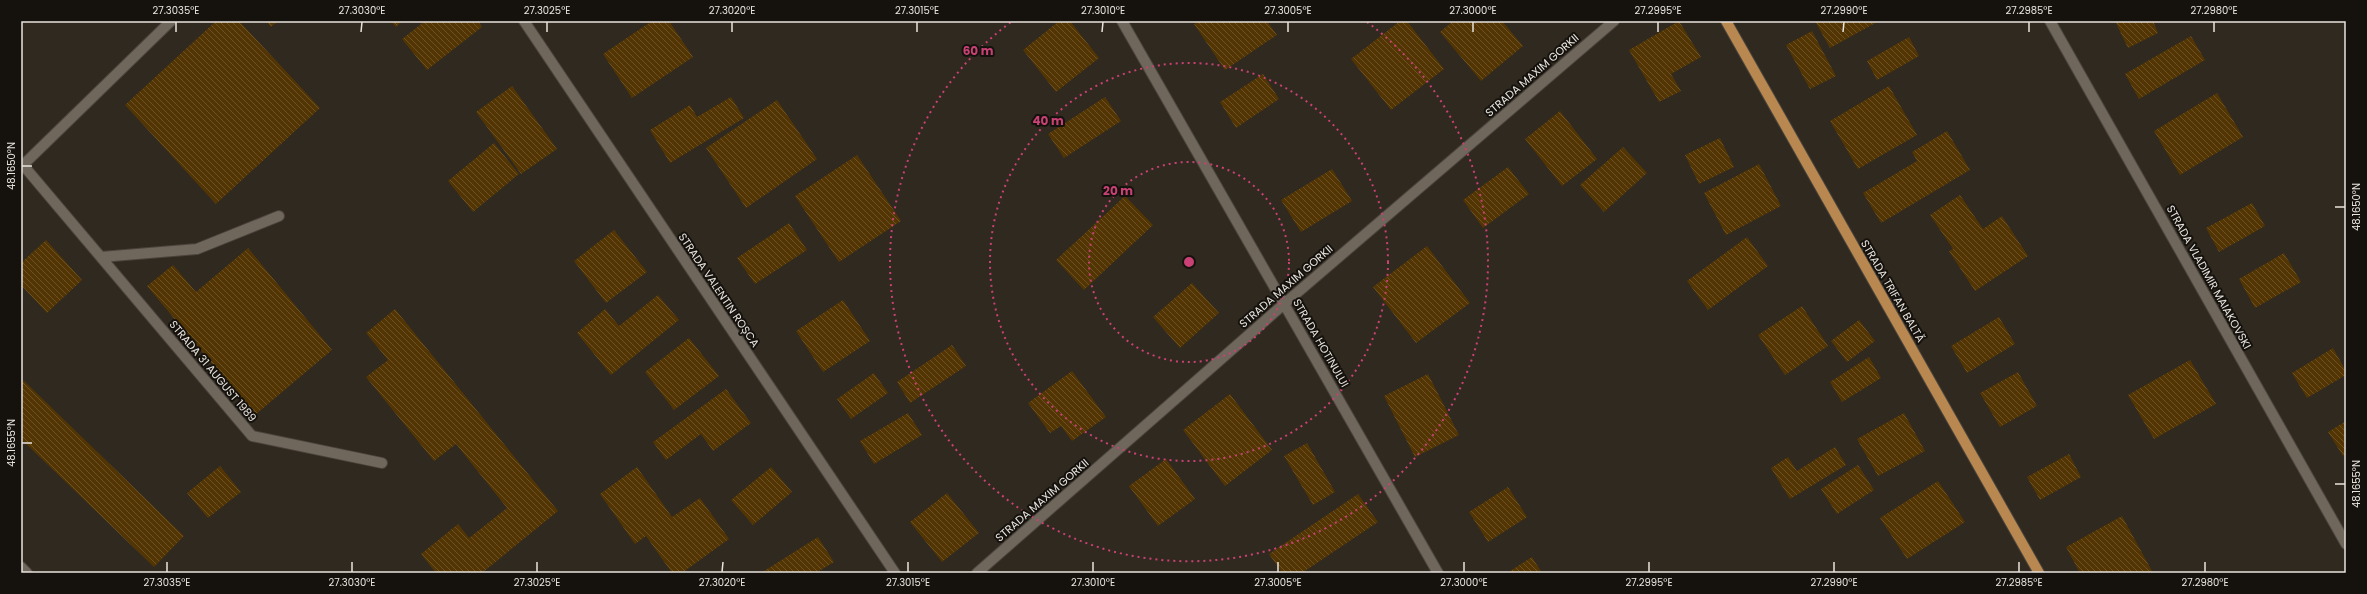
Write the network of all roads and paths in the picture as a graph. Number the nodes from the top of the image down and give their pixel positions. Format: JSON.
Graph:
{"nodes":[{"id":1,"x":171,"y":21,"type":"edge"},
{"id":2,"x":524,"y":21,"type":"edge"},
{"id":3,"x":1122,"y":21,"type":"edge"},
{"id":4,"x":1614,"y":21,"type":"edge"},
{"id":5,"x":1726,"y":21,"type":"edge"},
{"id":6,"x":2050,"y":21,"type":"edge"},
{"id":7,"x":22,"y":166,"type":"edge"},
{"id":8,"x":279,"y":216,"type":"dead end"},
{"id":9,"x":101,"y":257,"type":"junction"},
{"id":10,"x":1284,"y":304,"type":"junction"},
{"id":11,"x":382,"y":463,"type":"dead end"},
{"id":12,"x":2346,"y":544,"type":"edge"},
{"id":13,"x":21,"y":567,"type":"edge"},
{"id":14,"x":27,"y":573,"type":"edge"},
{"id":15,"x":895,"y":573,"type":"edge"},
{"id":16,"x":977,"y":573,"type":"edge"},
{"id":17,"x":1438,"y":573,"type":"edge"},
{"id":18,"x":2039,"y":573,"type":"edge"}],
"edges":[{"from":1,"to":7,"type":"street","name":"STRADA 31 AUGUST 1989"},
{"from":2,"to":15,"type":"street","name":"STRADA VALENTIN ROȘCA"},
{"from":3,"to":10,"type":"street","name":"STRADA HOTINULUI"},
{"from":4,"to":10,"type":"street","name":"STRADA MAXIM GORKII"},
{"from":5,"to":18,"type":"main road","name":"STRADA TRIFAN BALTĂ"},
{"from":6,"to":12,"type":"street","name":"STRADA VLADIMIR MAIAKOVSKI"},
{"from":7,"to":9,"type":"street","name":"STRADA 31 AUGUST 1989"},
{"from":8,"to":9,"type":"street"},
{"from":9,"to":11,"type":"street","name":"STRADA 31 AUGUST 1989"},
{"from":10,"to":16,"type":"street","name":"STRADA MAXIM GORKII"},
{"from":10,"to":17,"type":"street","name":"STRADA HOTINULUI"},
{"from":13,"to":14,"type":"street"}]}
